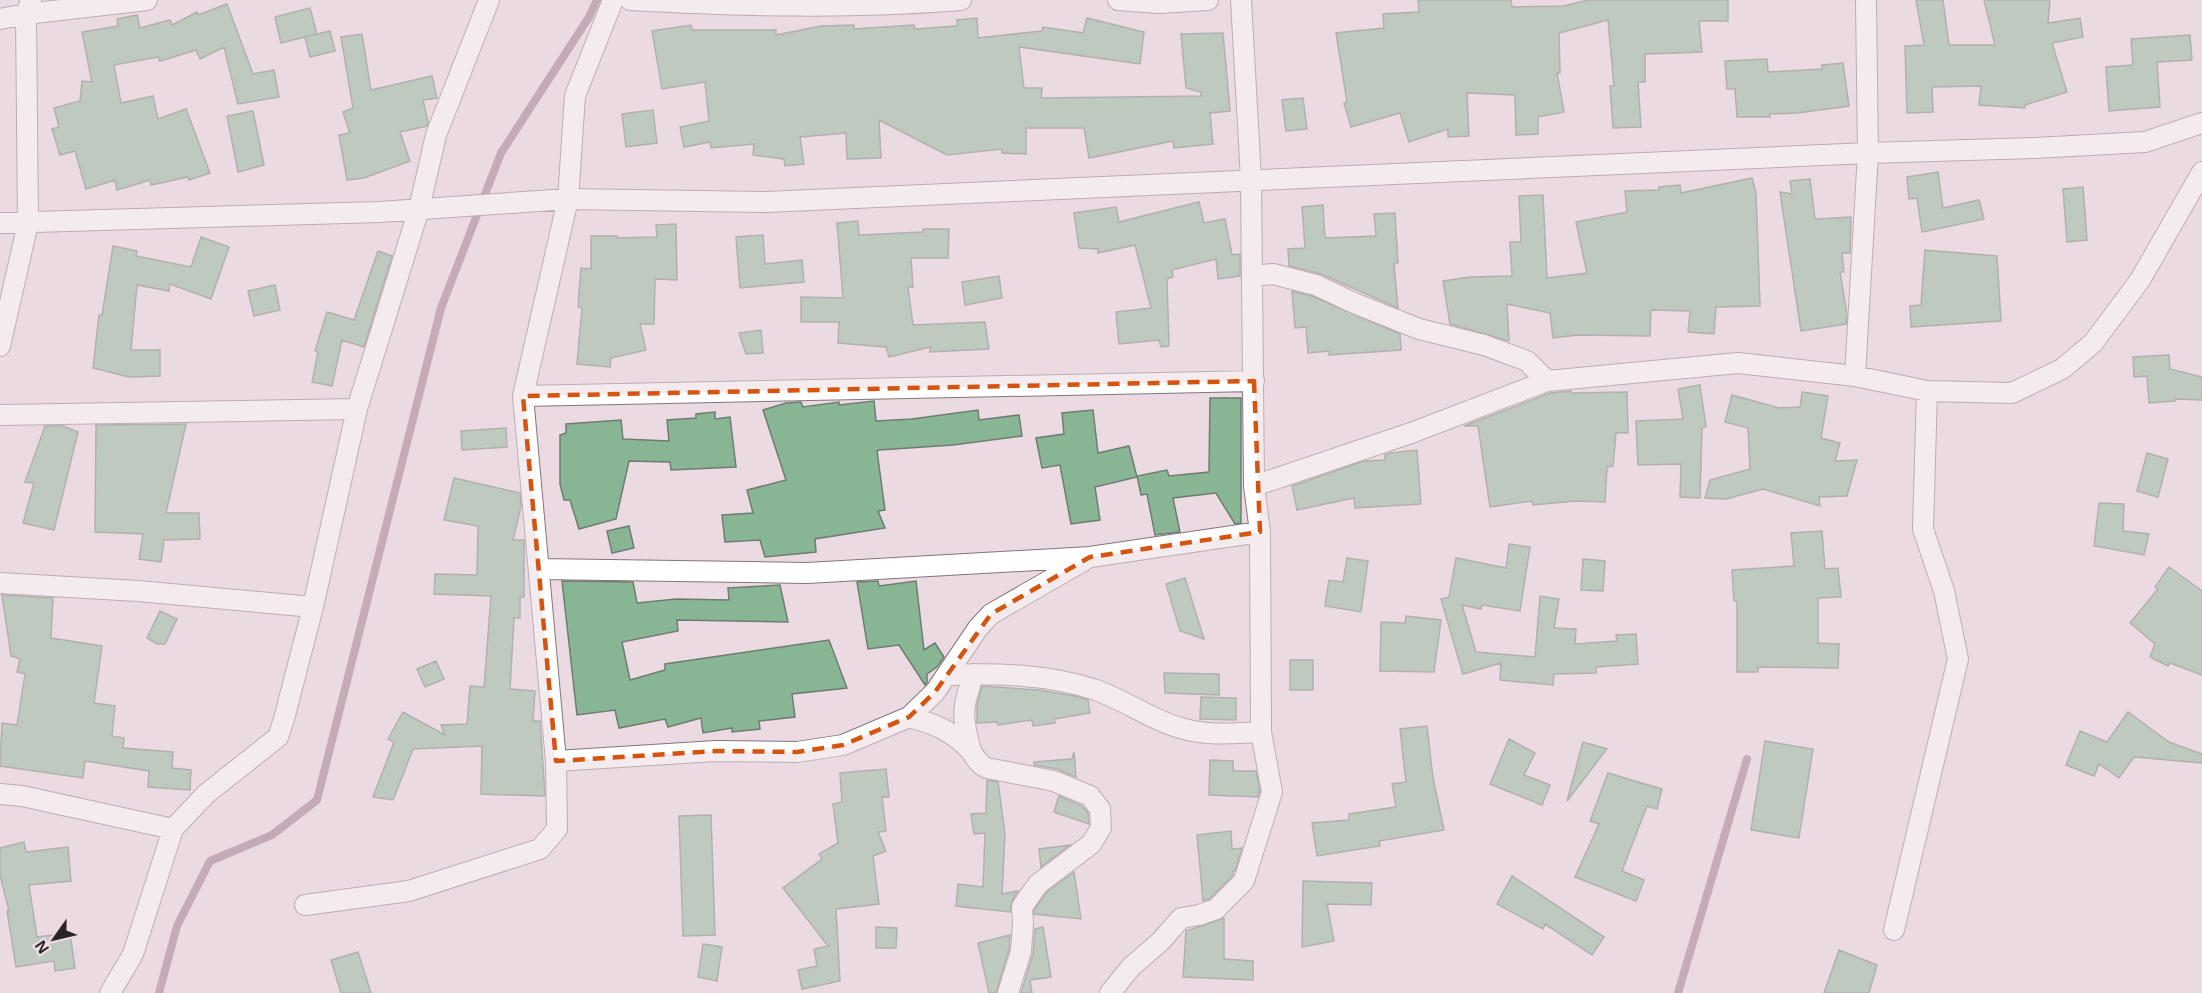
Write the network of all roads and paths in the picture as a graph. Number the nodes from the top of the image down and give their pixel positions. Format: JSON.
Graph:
{"nodes":[{"id":1,"x":147,"y":0,"type":"edge"},
{"id":2,"x":489,"y":0,"type":"edge"},
{"id":3,"x":613,"y":0,"type":"edge"},
{"id":4,"x":630,"y":0,"type":"edge"},
{"id":5,"x":961,"y":0,"type":"edge"},
{"id":6,"x":1118,"y":0,"type":"edge"},
{"id":7,"x":1208,"y":0,"type":"edge"},
{"id":8,"x":1241,"y":0,"type":"edge"},
{"id":9,"x":1866,"y":0,"type":"edge"},
{"id":10,"x":29,"y":7,"type":"edge"},
{"id":11,"x":0,"y":19,"type":"edge"},
{"id":12,"x":2202,"y":123,"type":"edge"},
{"id":13,"x":1868,"y":153,"type":"junction"},
{"id":14,"x":2202,"y":172,"type":"edge"},
{"id":15,"x":1251,"y":179,"type":"junction"},
{"id":16,"x":568,"y":199,"type":"junction"},
{"id":17,"x":419,"y":209,"type":"junction"},
{"id":18,"x":0,"y":223,"type":"edge"},
{"id":19,"x":28,"y":223,"type":"junction"},
{"id":20,"x":1252,"y":276,"type":"junction"},
{"id":21,"x":0,"y":346,"type":"edge"},
{"id":22,"x":1855,"y":376,"type":"junction"},
{"id":23,"x":1254,"y":381,"type":"junction"},
{"id":24,"x":1547,"y":381,"type":"junction"},
{"id":25,"x":1927,"y":391,"type":"junction"},
{"id":26,"x":524,"y":396,"type":"junction"},
{"id":27,"x":357,"y":409,"type":"junction"},
{"id":28,"x":0,"y":415,"type":"edge"},
{"id":29,"x":1254,"y":486,"type":"junction"},
{"id":30,"x":1260,"y":532,"type":"junction"},
{"id":31,"x":1089,"y":557,"type":"junction"},
{"id":32,"x":539,"y":569,"type":"junction"},
{"id":33,"x":0,"y":584,"type":"edge"},
{"id":34,"x":314,"y":607,"type":"junction"},
{"id":35,"x":974,"y":674,"type":"junction"},
{"id":36,"x":947,"y":675,"type":"junction"},
{"id":37,"x":909,"y":717,"type":"junction"},
{"id":38,"x":1261,"y":732,"type":"junction"},
{"id":39,"x":971,"y":751,"type":"junction"},
{"id":40,"x":556,"y":761,"type":"junction"},
{"id":41,"x":0,"y":794,"type":"edge"},
{"id":42,"x":173,"y":829,"type":"junction"},
{"id":43,"x":305,"y":905,"type":"dead end"},
{"id":44,"x":1894,"y":930,"type":"dead end"},
{"id":45,"x":110,"y":993,"type":"edge"},
{"id":46,"x":1008,"y":993,"type":"edge"},
{"id":47,"x":1110,"y":993,"type":"edge"}],
"edges":[{"from":1,"to":10,"type":"street"},
{"from":2,"to":17,"type":"street"},
{"from":3,"to":16,"type":"street"},
{"from":4,"to":5,"type":"street"},
{"from":6,"to":7,"type":"street"},
{"from":8,"to":15,"type":"street"},
{"from":9,"to":13,"type":"street"},
{"from":10,"to":11,"type":"street"},
{"from":10,"to":19,"type":"street"},
{"from":12,"to":13,"type":"street"},
{"from":13,"to":15,"type":"street"},
{"from":13,"to":22,"type":"street"},
{"from":14,"to":25,"type":"street"},
{"from":15,"to":16,"type":"street"},
{"from":15,"to":20,"type":"street"},
{"from":16,"to":17,"type":"street"},
{"from":16,"to":26,"type":"street"},
{"from":17,"to":19,"type":"street"},
{"from":17,"to":27,"type":"street"},
{"from":18,"to":19,"type":"street"},
{"from":19,"to":21,"type":"street"},
{"from":20,"to":23,"type":"street"},
{"from":20,"to":24,"type":"street"},
{"from":22,"to":24,"type":"street"},
{"from":22,"to":25,"type":"street"},
{"from":23,"to":26,"type":"street"},
{"from":23,"to":29,"type":"street"},
{"from":24,"to":29,"type":"street"},
{"from":25,"to":44,"type":"street"},
{"from":26,"to":32,"type":"street"},
{"from":27,"to":28,"type":"street"},
{"from":27,"to":34,"type":"street"},
{"from":29,"to":30,"type":"street"},
{"from":30,"to":31,"type":"street"},
{"from":30,"to":38,"type":"street"},
{"from":31,"to":32,"type":"street"},
{"from":31,"to":36,"type":"street"},
{"from":32,"to":40,"type":"street"},
{"from":33,"to":34,"type":"street"},
{"from":34,"to":42,"type":"street"},
{"from":35,"to":36,"type":"street"},
{"from":35,"to":38,"type":"street"},
{"from":35,"to":39,"type":"street"},
{"from":36,"to":37,"type":"street"},
{"from":37,"to":39,"type":"street"},
{"from":37,"to":40,"type":"street"},
{"from":38,"to":47,"type":"street"},
{"from":39,"to":46,"type":"street"},
{"from":40,"to":43,"type":"street"},
{"from":41,"to":42,"type":"street"},
{"from":42,"to":45,"type":"street"}]}
